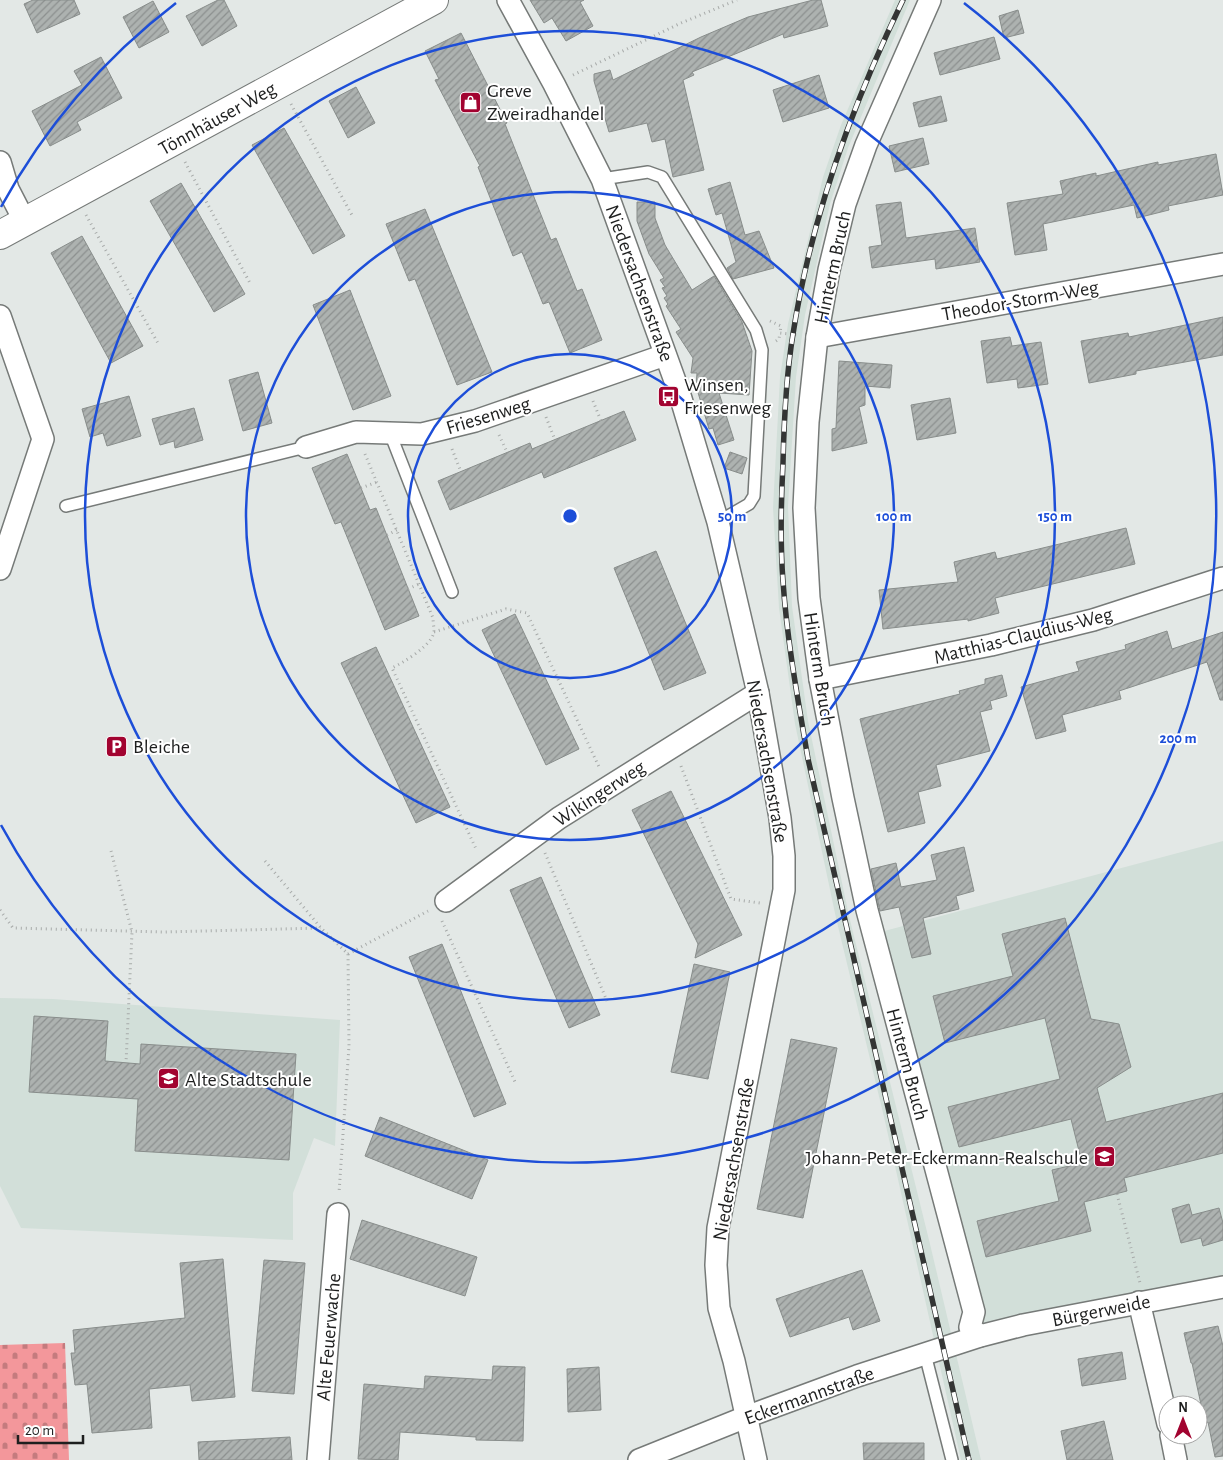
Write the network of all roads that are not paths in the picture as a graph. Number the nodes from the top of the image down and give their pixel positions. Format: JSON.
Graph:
{"nodes":[{"id":1,"x":434,"y":0,"type":"edge"},
{"id":2,"x":508,"y":0,"type":"edge"},
{"id":3,"x":930,"y":0,"type":"edge"},
{"id":4,"x":0,"y":162,"type":"edge"},
{"id":5,"x":602,"y":179,"type":"junction"},
{"id":6,"x":25,"y":222,"type":"junction"},
{"id":7,"x":0,"y":235,"type":"edge"},
{"id":8,"x":1223,"y":264,"type":"edge"},
{"id":9,"x":0,"y":316,"type":"edge"},
{"id":10,"x":817,"y":336,"type":"junction"},
{"id":11,"x":665,"y":355,"type":"junction"},
{"id":12,"x":390,"y":433,"type":"junction"},
{"id":13,"x":306,"y":447,"type":"joint"},
{"id":14,"x":66,"y":506,"type":"dead end"},
{"id":15,"x":718,"y":522,"type":"junction"},
{"id":16,"x":0,"y":569,"type":"edge"},
{"id":17,"x":1223,"y":578,"type":"edge"},
{"id":18,"x":452,"y":592,"type":"dead end"},
{"id":19,"x":820,"y":679,"type":"junction"},
{"id":20,"x":758,"y":693,"type":"junction"},
{"id":21,"x":441,"y":904,"type":"road end"},
{"id":22,"x":338,"y":1214,"type":"road end"},
{"id":23,"x":1223,"y":1287,"type":"edge"},
{"id":24,"x":1142,"y":1302,"type":"junction"},
{"id":25,"x":980,"y":1336,"type":"junction"},
{"id":26,"x":925,"y":1354,"type":"junction"},
{"id":27,"x":1162,"y":1395,"type":"edge"},
{"id":28,"x":746,"y":1417,"type":"junction"},
{"id":29,"x":1172,"y":1445,"type":"edge"},
{"id":30,"x":318,"y":1460,"type":"edge"},
{"id":31,"x":639,"y":1460,"type":"edge"},
{"id":32,"x":756,"y":1460,"type":"edge"},
{"id":33,"x":952,"y":1460,"type":"edge"},
{"id":34,"x":1176,"y":1460,"type":"edge"}],
"edges":[{"from":1,"to":6,"type":"main road","name":"Tönnhäuser Weg"},
{"from":2,"to":5,"type":"street","name":"Niedersachsenstraße"},
{"from":3,"to":10,"type":"street","name":"Hinterm Bruch"},
{"from":4,"to":6,"type":"street"},
{"from":5,"to":11,"type":"street","name":"Niedersachsenstraße"},
{"from":5,"to":15,"type":"lane"},
{"from":6,"to":7,"type":"main road","name":"Tönnhäuser Weg"},
{"from":8,"to":10,"type":"street","name":"Theodor-Storm-Weg"},
{"from":9,"to":16,"type":"street"},
{"from":10,"to":19,"type":"street","name":"Hinterm Bruch"},
{"from":11,"to":12,"type":"street","name":"Friesenweg"},
{"from":11,"to":15,"type":"street","name":"Niedersachsenstraße"},
{"from":12,"to":13,"type":"street","name":"Friesenweg"},
{"from":12,"to":18,"type":"lane"},
{"from":13,"to":14,"type":"lane"},
{"from":15,"to":20,"type":"street","name":"Niedersachsenstraße"},
{"from":17,"to":19,"type":"street","name":"Matthias-Claudius-Weg"},
{"from":19,"to":25,"type":"street","name":"Hinterm Bruch"},
{"from":20,"to":21,"type":"street","name":"Wikingerweg"},
{"from":20,"to":28,"type":"street","name":"Niedersachsenstraße"},
{"from":22,"to":30,"type":"street","name":"Alte Feuerwache"},
{"from":23,"to":24,"type":"street","name":"Bürgerweide"},
{"from":24,"to":25,"type":"street","name":"Bürgerweide"},
{"from":24,"to":27,"type":"street"},
{"from":25,"to":26,"type":"street","name":"Eckermannstraße"},
{"from":26,"to":28,"type":"street","name":"Eckermannstraße"},
{"from":26,"to":33,"type":"lane"},
{"from":28,"to":31,"type":"street","name":"Eckermannstraße"},
{"from":28,"to":32,"type":"street","name":"Niedersachsenstraße"},
{"from":29,"to":34,"type":"street"}]}
